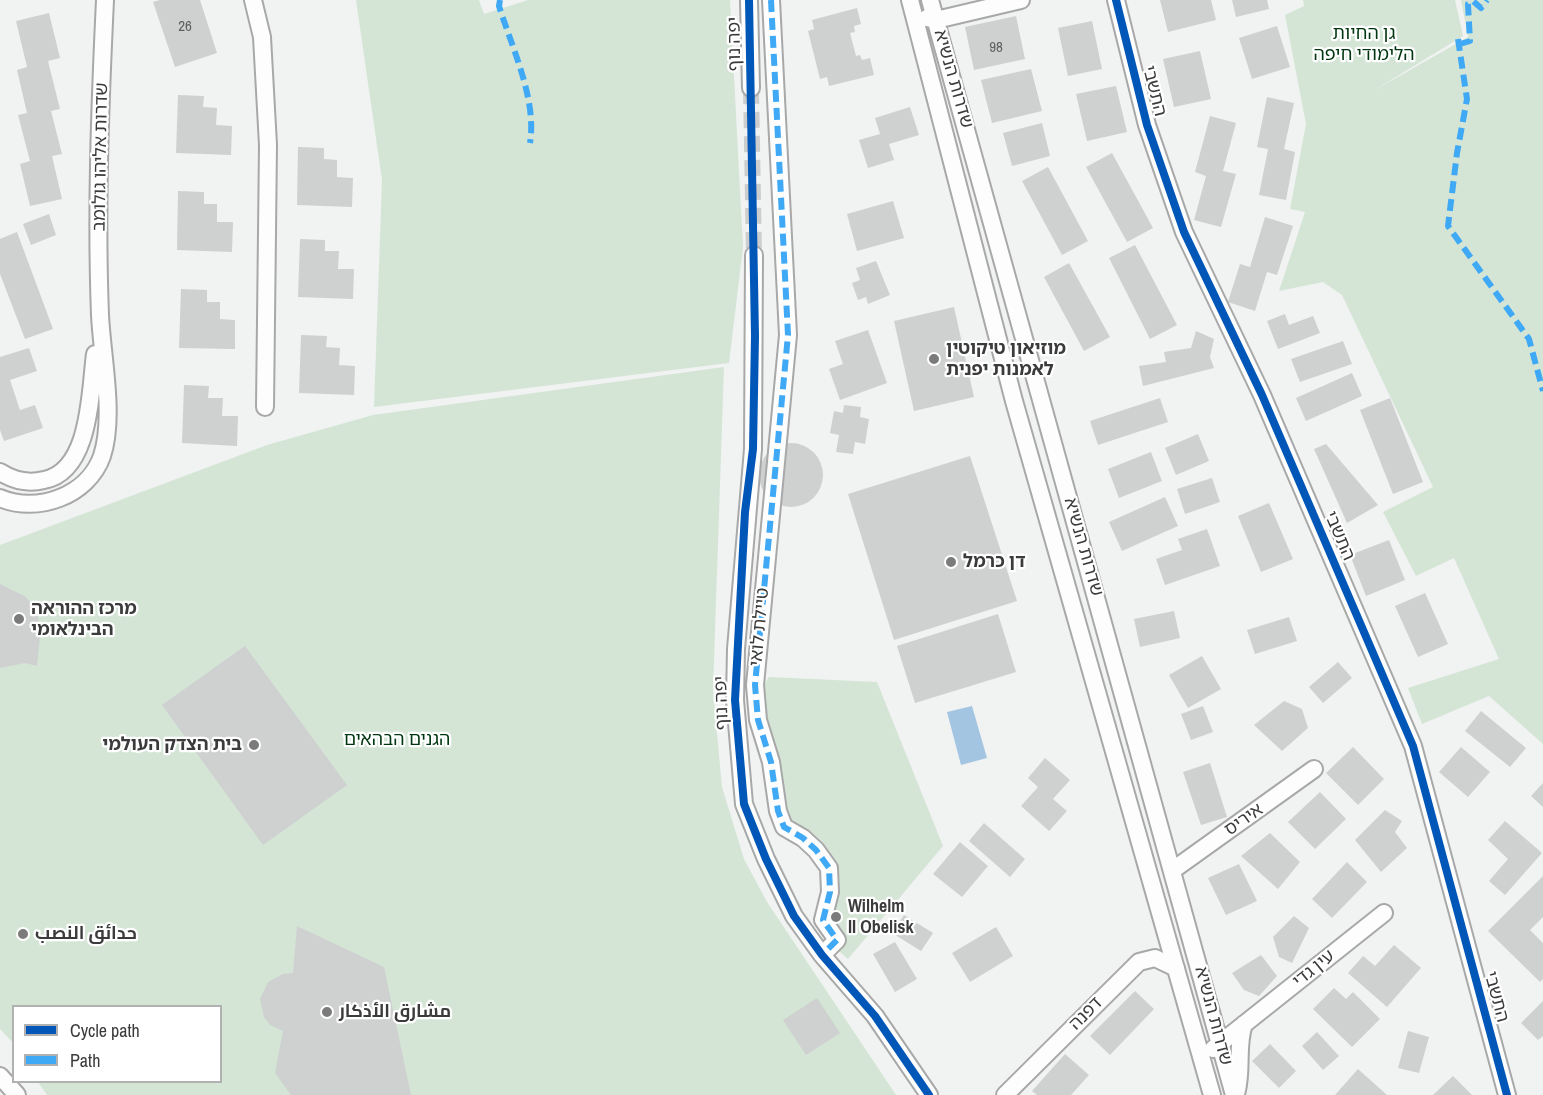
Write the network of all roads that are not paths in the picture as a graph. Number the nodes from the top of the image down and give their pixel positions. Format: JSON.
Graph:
{"nodes":[{"id":1,"x":105,"y":0,"type":"edge"},
{"id":2,"x":253,"y":0,"type":"edge"},
{"id":3,"x":749,"y":0,"type":"edge"},
{"id":4,"x":771,"y":0,"type":"edge"},
{"id":5,"x":930,"y":0,"type":"edge"},
{"id":6,"x":1021,"y":0,"type":"edge"},
{"id":7,"x":1116,"y":0,"type":"edge"},
{"id":8,"x":911,"y":4,"type":"edge"},
{"id":9,"x":936,"y":20,"type":"junction"},
{"id":10,"x":751,"y":88,"type":"tunnel mouth"},
{"id":11,"x":754,"y":255,"type":"tunnel mouth"},
{"id":12,"x":100,"y":314,"type":"junction"},
{"id":13,"x":265,"y":407,"type":"dead end"},
{"id":14,"x":0,"y":472,"type":"edge"},
{"id":15,"x":0,"y":498,"type":"edge"},
{"id":16,"x":1314,"y":769,"type":"dead end"},
{"id":17,"x":1173,"y":870,"type":"junction"},
{"id":18,"x":1384,"y":913,"type":"dead end"},
{"id":19,"x":822,"y":955,"type":"junction"},
{"id":20,"x":1176,"y":968,"type":"junction"},
{"id":21,"x":1244,"y":1024,"type":"junction"},
{"id":22,"x":1221,"y":1043,"type":"junction"},
{"id":23,"x":1204,"y":1064,"type":"junction"},
{"id":24,"x":0,"y":1076,"type":"edge"},
{"id":25,"x":17,"y":1095,"type":"edge"},
{"id":26,"x":929,"y":1095,"type":"edge"},
{"id":27,"x":1005,"y":1095,"type":"edge"},
{"id":28,"x":1212,"y":1095,"type":"edge"},
{"id":29,"x":1235,"y":1095,"type":"edge"},
{"id":30,"x":1507,"y":1095,"type":"edge"}],
"edges":[{"from":1,"to":12,"type":"street","name":"שדרות אליהו גולומב"},
{"from":2,"to":13,"type":"street"},
{"from":3,"to":10,"type":"street","name":"יפה נוף"},
{"from":4,"to":19,"type":"street","name":"טיילת לואי"},
{"from":5,"to":9,"type":"street","name":"שדרות הנשיא"},
{"from":6,"to":9,"type":"street"},
{"from":7,"to":30,"type":"street","name":"התשבי"},
{"from":8,"to":9,"type":"street"},
{"from":8,"to":20,"type":"street","name":"שדרות הנשיא"},
{"from":9,"to":17,"type":"street","name":"שדרות הנשיא"},
{"from":11,"to":19,"type":"street","name":"יפה נוף"},
{"from":12,"to":14,"type":"street","name":"שדרות אליהו גולומב"},
{"from":12,"to":15,"type":"street","name":"שדרות אליהו גולומב"},
{"from":16,"to":17,"type":"street","name":"איריס"},
{"from":17,"to":22,"type":"street","name":"שדרות הנשיא"},
{"from":18,"to":21,"type":"street","name":"עין גדי"},
{"from":19,"to":26,"type":"street","name":"יפה נוף"},
{"from":20,"to":23,"type":"street","name":"שדרות הנשיא"},
{"from":20,"to":27,"type":"street","name":"דפנה"},
{"from":21,"to":22,"type":"street","name":"עין גדי"},
{"from":21,"to":29,"type":"street"},
{"from":22,"to":23,"type":"street","name":"עין גדי"},
{"from":22,"to":29,"type":"street","name":"שדרות הנשיא"},
{"from":23,"to":28,"type":"street","name":"שדרות הנשיא"},
{"from":24,"to":25,"type":"street"}]}
